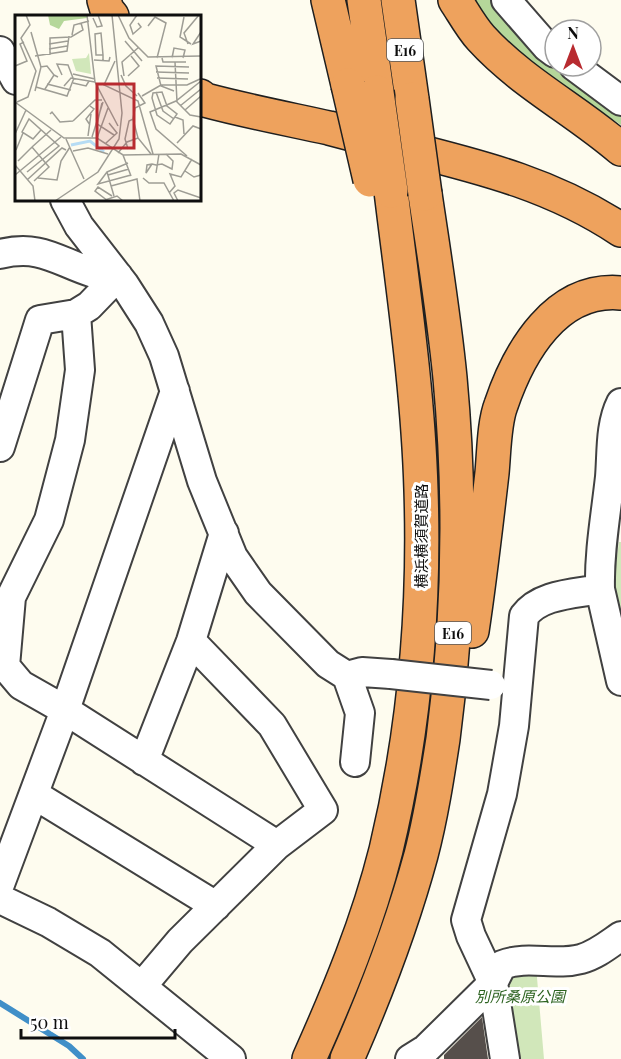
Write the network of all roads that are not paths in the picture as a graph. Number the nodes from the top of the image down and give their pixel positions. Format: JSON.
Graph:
{"nodes":[{"id":1,"x":104,"y":0,"type":"edge"},
{"id":2,"x":121,"y":0,"type":"edge"},
{"id":3,"x":328,"y":0,"type":"edge"},
{"id":4,"x":364,"y":0,"type":"edge"},
{"id":5,"x":398,"y":0,"type":"edge"},
{"id":6,"x":455,"y":0,"type":"edge"},
{"id":7,"x":506,"y":0,"type":"edge"},
{"id":8,"x":111,"y":15,"type":"edge"},
{"id":9,"x":128,"y":15,"type":"edge"},
{"id":10,"x":543,"y":42,"type":"edge"},
{"id":11,"x":0,"y":51,"type":"edge"},
{"id":12,"x":15,"y":78,"type":"edge"},
{"id":13,"x":201,"y":78,"type":"edge"},
{"id":14,"x":590,"y":78,"type":"edge"},
{"id":15,"x":363,"y":88,"type":"junction"},
{"id":16,"x":201,"y":97,"type":"edge"},
{"id":17,"x":621,"y":101,"type":"edge"},
{"id":18,"x":621,"y":149,"type":"edge"},
{"id":19,"x":66,"y":201,"type":"edge"},
{"id":20,"x":621,"y":207,"type":"edge"},
{"id":21,"x":621,"y":230,"type":"edge"},
{"id":22,"x":0,"y":254,"type":"edge"},
{"id":23,"x":118,"y":276,"type":"junction"},
{"id":24,"x":621,"y":293,"type":"edge"},
{"id":25,"x":76,"y":314,"type":"junction"},
{"id":26,"x":175,"y":391,"type":"junction"},
{"id":27,"x":621,"y":403,"type":"edge"},
{"id":28,"x":0,"y":447,"type":"edge"},
{"id":29,"x":224,"y":533,"type":"junction"},
{"id":30,"x":600,"y":589,"type":"junction"},
{"id":31,"x":191,"y":640,"type":"junction"},
{"id":32,"x":347,"y":676,"type":"junction"},
{"id":33,"x":621,"y":681,"type":"edge"},
{"id":34,"x":504,"y":686,"type":"junction"},
{"id":35,"x":65,"y":710,"type":"junction"},
{"id":36,"x":144,"y":760,"type":"junction"},
{"id":37,"x":355,"y":762,"type":"dead end"},
{"id":38,"x":435,"y":790,"type":"junction"},
{"id":39,"x":35,"y":795,"type":"junction"},
{"id":40,"x":277,"y":846,"type":"junction"},
{"id":41,"x":0,"y":884,"type":"edge"},
{"id":42,"x":0,"y":900,"type":"edge"},
{"id":43,"x":216,"y":906,"type":"junction"},
{"id":44,"x":621,"y":936,"type":"edge"},
{"id":45,"x":493,"y":983,"type":"junction"},
{"id":46,"x":142,"y":986,"type":"junction"},
{"id":47,"x":312,"y":1051,"type":"edge"},
{"id":48,"x":347,"y":1058,"type":"edge"},
{"id":49,"x":231,"y":1059,"type":"edge"},
{"id":50,"x":410,"y":1059,"type":"edge"},
{"id":51,"x":505,"y":1059,"type":"edge"}],
"edges":[{"from":1,"to":8,"type":"highway"},
{"from":2,"to":9,"type":"highway"},
{"from":3,"to":15,"type":"highway"},
{"from":4,"to":15,"type":"highway","name":"横浜横須賀道路","number":"E16"},
{"from":5,"to":38,"type":"highway","number":"E16","bridge":true},
{"from":6,"to":18,"type":"highway"},
{"from":7,"to":10,"type":"street"},
{"from":11,"to":12,"type":"street"},
{"from":13,"to":20,"type":"highway"},
{"from":14,"to":17,"type":"street"},
{"from":15,"to":47,"type":"highway","name":"横浜横須賀道路","number":"E16","bridge":true},
{"from":16,"to":21,"type":"highway"},
{"from":19,"to":23,"type":"street"},
{"from":22,"to":23,"type":"street"},
{"from":23,"to":25,"type":"street"},
{"from":23,"to":26,"type":"street"},
{"from":24,"to":38,"type":"highway"},
{"from":25,"to":28,"type":"street"},
{"from":25,"to":35,"type":"street"},
{"from":26,"to":29,"type":"street"},
{"from":26,"to":35,"type":"street"},
{"from":27,"to":30,"type":"street"},
{"from":29,"to":31,"type":"street"},
{"from":29,"to":32,"type":"street"},
{"from":30,"to":33,"type":"street"},
{"from":30,"to":34,"type":"street"},
{"from":31,"to":36,"type":"street"},
{"from":31,"to":40,"type":"street"},
{"from":32,"to":34,"type":"street","bridge":true},
{"from":32,"to":37,"type":"street"},
{"from":34,"to":45,"type":"street"},
{"from":35,"to":36,"type":"street"},
{"from":35,"to":39,"type":"street"},
{"from":36,"to":40,"type":"street"},
{"from":38,"to":48,"type":"highway","number":"E16"},
{"from":39,"to":41,"type":"street"},
{"from":39,"to":43,"type":"street"},
{"from":40,"to":43,"type":"street"},
{"from":42,"to":46,"type":"street"},
{"from":43,"to":46,"type":"street"},
{"from":44,"to":45,"type":"street"},
{"from":45,"to":50,"type":"street"},
{"from":45,"to":51,"type":"street"},
{"from":46,"to":49,"type":"street"}]}
